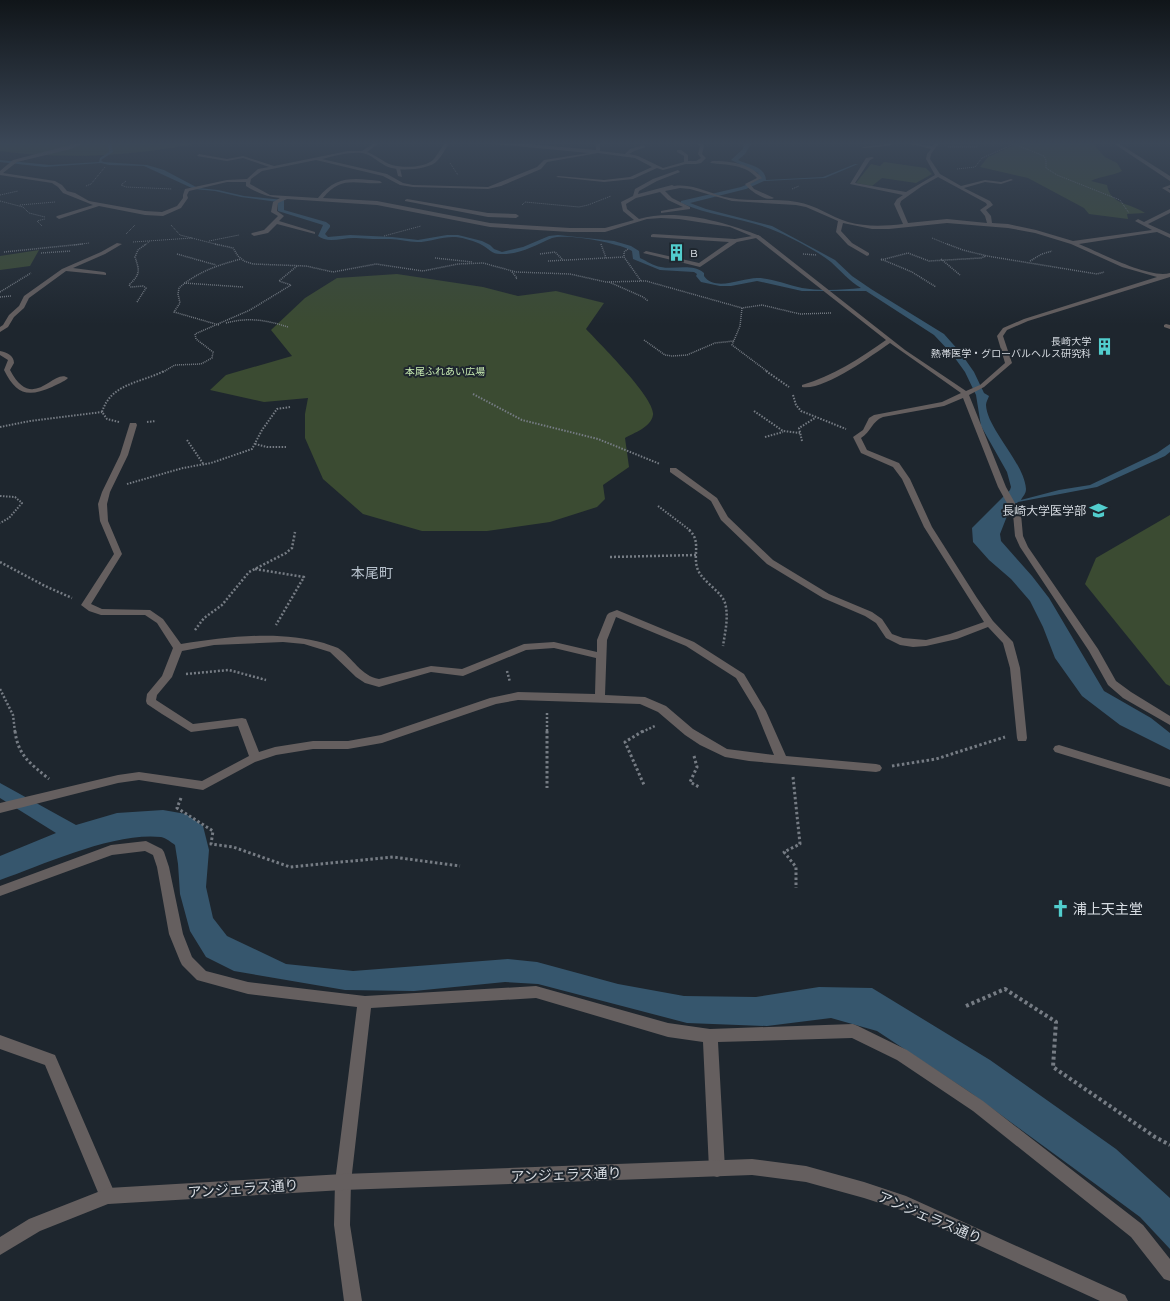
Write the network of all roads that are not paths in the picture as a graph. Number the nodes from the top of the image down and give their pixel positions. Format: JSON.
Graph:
{"nodes":[{"id":1,"x":98,"y":204,"type":"joint"},
{"id":2,"x":182,"y":204,"type":"edge"},
{"id":3,"x":276,"y":204,"type":"edge"},
{"id":4,"x":375,"y":204,"type":"edge"},
{"id":5,"x":401,"y":204,"type":"edge"},
{"id":6,"x":427,"y":204,"type":"edge"},
{"id":7,"x":623,"y":204,"type":"edge"},
{"id":8,"x":679,"y":204,"type":"edge"},
{"id":9,"x":795,"y":204,"type":"edge"},
{"id":10,"x":897,"y":204,"type":"edge"},
{"id":11,"x":989,"y":204,"type":"edge"},
{"id":12,"x":397,"y":206,"type":"junction"},
{"id":13,"x":1170,"y":211,"type":"edge"},
{"id":14,"x":516,"y":216,"type":"dead end"},
{"id":15,"x":664,"y":216,"type":"junction"},
{"id":16,"x":59,"y":218,"type":"road end"},
{"id":17,"x":639,"y":220,"type":"junction"},
{"id":18,"x":841,"y":220,"type":"junction"},
{"id":19,"x":1138,"y":221,"type":"dead end"},
{"id":20,"x":276,"y":222,"type":"junction"},
{"id":21,"x":1146,"y":223,"type":"junction"},
{"id":22,"x":990,"y":224,"type":"junction"},
{"id":23,"x":906,"y":225,"type":"junction"},
{"id":24,"x":1160,"y":230,"type":"junction"},
{"id":25,"x":313,"y":233,"type":"dead end"},
{"id":26,"x":254,"y":234,"type":"road end"},
{"id":27,"x":653,"y":236,"type":"dead end"},
{"id":28,"x":1170,"y":236,"type":"edge"},
{"id":29,"x":758,"y":237,"type":"junction"},
{"id":30,"x":735,"y":241,"type":"junction"},
{"id":31,"x":1073,"y":243,"type":"junction"},
{"id":32,"x":119,"y":244,"type":"road end"},
{"id":33,"x":646,"y":253,"type":"dead end"},
{"id":34,"x":867,"y":254,"type":"road end"},
{"id":35,"x":66,"y":269,"type":"junction"},
{"id":36,"x":104,"y":274,"type":"dead end"},
{"id":37,"x":1170,"y":275,"type":"edge"},
{"id":38,"x":1163,"y":277,"type":"junction"},
{"id":39,"x":0,"y":330,"type":"edge"},
{"id":40,"x":890,"y":341,"type":"junction"},
{"id":41,"x":0,"y":353,"type":"edge"},
{"id":42,"x":65,"y":378,"type":"dead end"},
{"id":43,"x":804,"y":386,"type":"dead end"},
{"id":44,"x":969,"y":392,"type":"junction"},
{"id":45,"x":133,"y":425,"type":"road end"},
{"id":46,"x":673,"y":470,"type":"road end"},
{"id":47,"x":990,"y":623,"type":"junction"},
{"id":48,"x":182,"y":647,"type":"junction"},
{"id":49,"x":601,"y":656,"type":"junction"},
{"id":50,"x":600,"y":698,"type":"junction"},
{"id":51,"x":1170,"y":721,"type":"edge"},
{"id":52,"x":1022,"y":738,"type":"road end"},
{"id":53,"x":1059,"y":749,"type":"dead end"},
{"id":54,"x":255,"y":758,"type":"junction"},
{"id":55,"x":786,"y":760,"type":"junction"},
{"id":56,"x":876,"y":768,"type":"road end"},
{"id":57,"x":1170,"y":783,"type":"edge"},
{"id":58,"x":4,"y":807,"type":"edge"},
{"id":59,"x":0,"y":891,"type":"edge"},
{"id":60,"x":366,"y":1002,"type":"junction"},
{"id":61,"x":710,"y":1036,"type":"junction"},
{"id":62,"x":0,"y":1042,"type":"edge"},
{"id":63,"x":717,"y":1169,"type":"junction"},
{"id":64,"x":343,"y":1182,"type":"junction"},
{"id":65,"x":108,"y":1196,"type":"junction"},
{"id":66,"x":0,"y":1247,"type":"edge"},
{"id":67,"x":1170,"y":1273,"type":"edge"},
{"id":68,"x":352,"y":1301,"type":"edge"},
{"id":69,"x":1119,"y":1301,"type":"edge"}],
"edges":[{"from":1,"to":2,"type":"street"},
{"from":1,"to":16,"type":"street"},
{"from":3,"to":20,"type":"street"},
{"from":4,"to":12,"type":"street"},
{"from":5,"to":12,"type":"street"},
{"from":6,"to":14,"type":"street"},
{"from":7,"to":17,"type":"street"},
{"from":8,"to":15,"type":"street"},
{"from":9,"to":18,"type":"street"},
{"from":10,"to":23,"type":"street"},
{"from":11,"to":22,"type":"street"},
{"from":12,"to":17,"type":"street"},
{"from":13,"to":21,"type":"street"},
{"from":15,"to":17,"type":"street"},
{"from":15,"to":29,"type":"street"},
{"from":18,"to":23,"type":"street"},
{"from":18,"to":34,"type":"street"},
{"from":19,"to":21,"type":"street"},
{"from":20,"to":25,"type":"street"},
{"from":20,"to":26,"type":"street"},
{"from":21,"to":24,"type":"street"},
{"from":22,"to":23,"type":"street"},
{"from":22,"to":31,"type":"street"},
{"from":24,"to":28,"type":"street"},
{"from":24,"to":31,"type":"street"},
{"from":27,"to":30,"type":"street"},
{"from":29,"to":30,"type":"street"},
{"from":29,"to":40,"type":"street"},
{"from":30,"to":33,"type":"street"},
{"from":31,"to":38,"type":"street"},
{"from":32,"to":35,"type":"street"},
{"from":35,"to":36,"type":"street"},
{"from":35,"to":39,"type":"street"},
{"from":37,"to":38,"type":"street"},
{"from":38,"to":44,"type":"street"},
{"from":40,"to":43,"type":"street"},
{"from":40,"to":44,"type":"street"},
{"from":41,"to":42,"type":"street"},
{"from":44,"to":47,"type":"street"},
{"from":44,"to":51,"type":"street"},
{"from":45,"to":48,"type":"street"},
{"from":46,"to":47,"type":"street"},
{"from":47,"to":52,"type":"street"},
{"from":48,"to":49,"type":"street"},
{"from":48,"to":54,"type":"street"},
{"from":49,"to":50,"type":"street"},
{"from":49,"to":55,"type":"street"},
{"from":50,"to":54,"type":"street"},
{"from":50,"to":55,"type":"street"},
{"from":53,"to":57,"type":"street"},
{"from":54,"to":58,"type":"street"},
{"from":55,"to":56,"type":"street"},
{"from":59,"to":60,"type":"street"},
{"from":60,"to":61,"type":"street"},
{"from":60,"to":64,"type":"street"},
{"from":61,"to":63,"type":"street"},
{"from":61,"to":67,"type":"street"},
{"from":62,"to":65,"type":"street"},
{"from":63,"to":64,"type":"street","name":"アンジェラス通り"},
{"from":63,"to":69,"type":"street","name":"アンジェラス通り"},
{"from":64,"to":65,"type":"street","name":"アンジェラス通り"},
{"from":64,"to":68,"type":"street"},
{"from":65,"to":66,"type":"street","name":"アンジェラス通り"}]}
